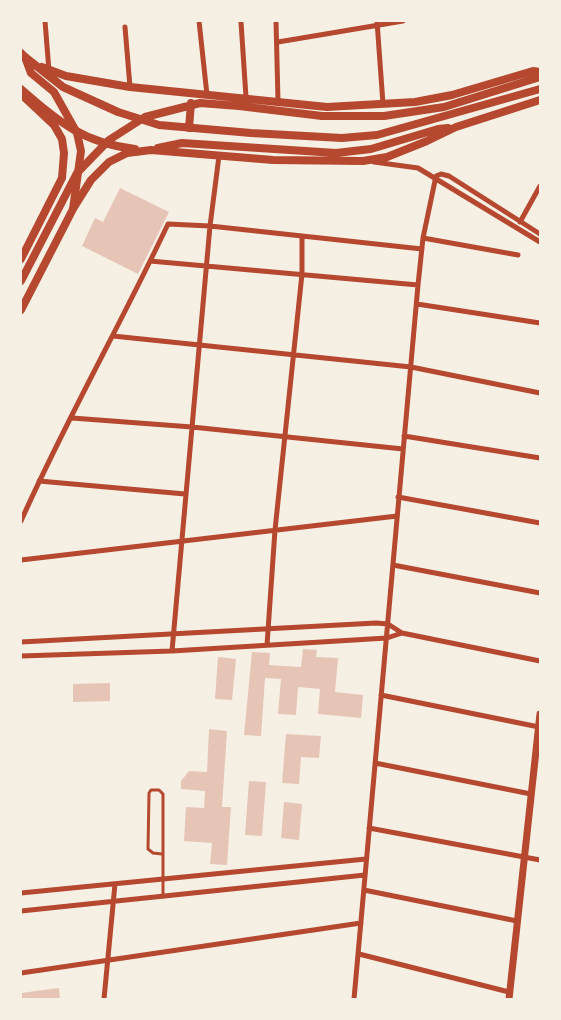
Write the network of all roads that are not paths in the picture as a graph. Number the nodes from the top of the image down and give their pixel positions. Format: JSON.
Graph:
{"nodes":[{"id":1,"x":45,"y":21,"type":"edge"},
{"id":2,"x":199,"y":21,"type":"edge"},
{"id":3,"x":276,"y":21,"type":"edge"},
{"id":4,"x":403,"y":21,"type":"edge"},
{"id":5,"x":241,"y":22,"type":"edge"},
{"id":6,"x":377,"y":23,"type":"edge"},
{"id":7,"x":125,"y":27,"type":"dead end"},
{"id":8,"x":278,"y":42,"type":"junction"},
{"id":9,"x":23,"y":56,"type":"edge"},
{"id":10,"x":49,"y":70,"type":"junction"},
{"id":11,"x":540,"y":72,"type":"edge"},
{"id":12,"x":540,"y":77,"type":"edge"},
{"id":13,"x":130,"y":87,"type":"junction"},
{"id":14,"x":21,"y":89,"type":"edge"},
{"id":15,"x":540,"y":89,"type":"edge"},
{"id":16,"x":21,"y":94,"type":"edge"},
{"id":17,"x":192,"y":94,"type":"junction"},
{"id":18,"x":207,"y":95,"type":"junction"},
{"id":19,"x":246,"y":97,"type":"junction"},
{"id":20,"x":540,"y":100,"type":"edge"},
{"id":21,"x":278,"y":101,"type":"junction"},
{"id":22,"x":383,"y":104,"type":"junction"},
{"id":23,"x":456,"y":127,"type":"junction"},
{"id":24,"x":189,"y":128,"type":"junction"},
{"id":25,"x":148,"y":151,"type":"junction"},
{"id":26,"x":219,"y":156,"type":"junction"},
{"id":27,"x":363,"y":161,"type":"junction"},
{"id":28,"x":436,"y":176,"type":"junction"},
{"id":29,"x":540,"y":186,"type":"edge"},
{"id":30,"x":73,"y":209,"type":"junction"},
{"id":31,"x":520,"y":222,"type":"junction"},
{"id":32,"x":210,"y":226,"type":"junction"},
{"id":33,"x":540,"y":234,"type":"edge"},
{"id":34,"x":302,"y":236,"type":"junction"},
{"id":35,"x":423,"y":238,"type":"junction"},
{"id":36,"x":540,"y":242,"type":"edge"},
{"id":37,"x":422,"y":249,"type":"junction"},
{"id":38,"x":518,"y":255,"type":"dead end"},
{"id":39,"x":21,"y":259,"type":"edge"},
{"id":40,"x":150,"y":261,"type":"junction"},
{"id":41,"x":207,"y":265,"type":"junction"},
{"id":42,"x":303,"y":274,"type":"junction"},
{"id":43,"x":21,"y":281,"type":"edge"},
{"id":44,"x":418,"y":285,"type":"junction"},
{"id":45,"x":417,"y":304,"type":"junction"},
{"id":46,"x":21,"y":310,"type":"edge"},
{"id":47,"x":540,"y":323,"type":"edge"},
{"id":48,"x":113,"y":336,"type":"junction"},
{"id":49,"x":200,"y":345,"type":"junction"},
{"id":50,"x":293,"y":354,"type":"junction"},
{"id":51,"x":411,"y":367,"type":"junction"},
{"id":52,"x":540,"y":393,"type":"edge"},
{"id":53,"x":72,"y":418,"type":"junction"},
{"id":54,"x":192,"y":427,"type":"junction"},
{"id":55,"x":286,"y":436,"type":"junction"},
{"id":56,"x":404,"y":436,"type":"junction"},
{"id":57,"x":403,"y":449,"type":"junction"},
{"id":58,"x":540,"y":458,"type":"edge"},
{"id":59,"x":39,"y":481,"type":"junction"},
{"id":60,"x":185,"y":494,"type":"junction"},
{"id":61,"x":398,"y":497,"type":"junction"},
{"id":62,"x":397,"y":516,"type":"junction"},
{"id":63,"x":21,"y":521,"type":"edge"},
{"id":64,"x":540,"y":523,"type":"edge"},
{"id":65,"x":275,"y":530,"type":"junction"},
{"id":66,"x":180,"y":541,"type":"junction"},
{"id":67,"x":21,"y":560,"type":"edge"},
{"id":68,"x":393,"y":565,"type":"junction"},
{"id":69,"x":540,"y":593,"type":"edge"},
{"id":70,"x":388,"y":624,"type":"junction"},
{"id":71,"x":267,"y":628,"type":"junction"},
{"id":72,"x":172,"y":633,"type":"junction"},
{"id":73,"x":402,"y":633,"type":"junction"},
{"id":74,"x":387,"y":638,"type":"junction"},
{"id":75,"x":21,"y":642,"type":"edge"},
{"id":76,"x":267,"y":645,"type":"junction"},
{"id":77,"x":172,"y":651,"type":"junction"},
{"id":78,"x":21,"y":657,"type":"edge"},
{"id":79,"x":540,"y":661,"type":"edge"},
{"id":80,"x":381,"y":695,"type":"junction"},
{"id":81,"x":540,"y":714,"type":"edge"},
{"id":82,"x":539,"y":727,"type":"edge"},
{"id":83,"x":375,"y":763,"type":"junction"},
{"id":84,"x":531,"y":794,"type":"junction"},
{"id":85,"x":369,"y":828,"type":"junction"},
{"id":86,"x":162,"y":854,"type":"junction"},
{"id":87,"x":524,"y":858,"type":"junction"},
{"id":88,"x":366,"y":860,"type":"junction"},
{"id":89,"x":540,"y":860,"type":"edge"},
{"id":90,"x":365,"y":875,"type":"junction"},
{"id":91,"x":162,"y":879,"type":"junction"},
{"id":92,"x":115,"y":884,"type":"junction"},
{"id":93,"x":364,"y":890,"type":"junction"},
{"id":94,"x":21,"y":892,"type":"edge"},
{"id":95,"x":163,"y":897,"type":"junction"},
{"id":96,"x":113,"y":903,"type":"junction"},
{"id":97,"x":21,"y":911,"type":"edge"},
{"id":98,"x":517,"y":921,"type":"junction"},
{"id":99,"x":362,"y":923,"type":"junction"},
{"id":100,"x":359,"y":954,"type":"junction"},
{"id":101,"x":107,"y":960,"type":"junction"},
{"id":102,"x":21,"y":973,"type":"edge"},
{"id":103,"x":509,"y":996,"type":"edge"},
{"id":104,"x":104,"y":999,"type":"edge"},
{"id":105,"x":354,"y":999,"type":"edge"}],
"edges":[{"from":1,"to":10,"type":"street"},
{"from":2,"to":18,"type":"street"},
{"from":3,"to":8,"type":"street"},
{"from":4,"to":6,"type":"street"},
{"from":5,"to":19,"type":"street"},
{"from":6,"to":8,"type":"street"},
{"from":6,"to":22,"type":"street"},
{"from":7,"to":13,"type":"street"},
{"from":8,"to":21,"type":"street"},
{"from":9,"to":10,"type":"main road"},
{"from":9,"to":24,"type":"main road"},
{"from":9,"to":30,"type":"main road"},
{"from":10,"to":13,"type":"main road"},
{"from":11,"to":22,"type":"main road"},
{"from":12,"to":43,"type":"main road"},
{"from":13,"to":17,"type":"main road"},
{"from":14,"to":25,"type":"main road"},
{"from":15,"to":24,"type":"main road"},
{"from":16,"to":39,"type":"main road"},
{"from":17,"to":18,"type":"main road"},
{"from":17,"to":24,"type":"main road"},
{"from":18,"to":19,"type":"main road"},
{"from":19,"to":21,"type":"main road"},
{"from":20,"to":23,"type":"main road"},
{"from":21,"to":22,"type":"main road"},
{"from":23,"to":25,"type":"main road"},
{"from":23,"to":27,"type":"main road"},
{"from":25,"to":26,"type":"main road"},
{"from":25,"to":30,"type":"main road"},
{"from":26,"to":27,"type":"main road"},
{"from":26,"to":32,"type":"street"},
{"from":27,"to":28,"type":"street"},
{"from":28,"to":31,"type":"street"},
{"from":28,"to":35,"type":"street"},
{"from":28,"to":36,"type":"street"},
{"from":29,"to":31,"type":"street"},
{"from":30,"to":46,"type":"main road"},
{"from":31,"to":33,"type":"street"},
{"from":32,"to":34,"type":"street"},
{"from":32,"to":40,"type":"street"},
{"from":32,"to":41,"type":"street"},
{"from":34,"to":37,"type":"street"},
{"from":34,"to":42,"type":"street"},
{"from":35,"to":37,"type":"street"},
{"from":35,"to":38,"type":"street"},
{"from":37,"to":44,"type":"street"},
{"from":40,"to":41,"type":"street"},
{"from":40,"to":48,"type":"street"},
{"from":41,"to":42,"type":"street"},
{"from":41,"to":49,"type":"street"},
{"from":42,"to":44,"type":"street"},
{"from":42,"to":50,"type":"street"},
{"from":44,"to":45,"type":"street"},
{"from":45,"to":47,"type":"street"},
{"from":45,"to":51,"type":"street"},
{"from":48,"to":49,"type":"street"},
{"from":48,"to":53,"type":"street"},
{"from":49,"to":50,"type":"street"},
{"from":49,"to":54,"type":"street"},
{"from":50,"to":51,"type":"street"},
{"from":50,"to":55,"type":"street"},
{"from":51,"to":52,"type":"street"},
{"from":51,"to":56,"type":"street"},
{"from":53,"to":54,"type":"street"},
{"from":53,"to":59,"type":"street"},
{"from":54,"to":55,"type":"street"},
{"from":54,"to":60,"type":"street"},
{"from":55,"to":57,"type":"street"},
{"from":55,"to":65,"type":"street"},
{"from":56,"to":57,"type":"street"},
{"from":56,"to":58,"type":"street"},
{"from":57,"to":61,"type":"street"},
{"from":59,"to":60,"type":"street"},
{"from":59,"to":63,"type":"street"},
{"from":60,"to":66,"type":"street"},
{"from":61,"to":62,"type":"street"},
{"from":61,"to":64,"type":"street"},
{"from":62,"to":65,"type":"street"},
{"from":62,"to":68,"type":"street"},
{"from":65,"to":66,"type":"street"},
{"from":65,"to":71,"type":"street"},
{"from":66,"to":67,"type":"street"},
{"from":66,"to":72,"type":"street"},
{"from":68,"to":69,"type":"street"},
{"from":68,"to":70,"type":"street"},
{"from":70,"to":71,"type":"street"},
{"from":70,"to":73,"type":"street"},
{"from":70,"to":74,"type":"street"},
{"from":71,"to":72,"type":"street"},
{"from":71,"to":76,"type":"street"},
{"from":72,"to":75,"type":"street"},
{"from":72,"to":77,"type":"street"},
{"from":73,"to":74,"type":"street"},
{"from":73,"to":79,"type":"street"},
{"from":74,"to":76,"type":"street"},
{"from":74,"to":80,"type":"street"},
{"from":76,"to":77,"type":"street"},
{"from":77,"to":78,"type":"street"},
{"from":80,"to":82,"type":"street"},
{"from":80,"to":83,"type":"street"},
{"from":81,"to":82,"type":"street"},
{"from":82,"to":84,"type":"street"},
{"from":83,"to":84,"type":"street"},
{"from":83,"to":85,"type":"street"},
{"from":84,"to":87,"type":"street"},
{"from":85,"to":87,"type":"street"},
{"from":85,"to":88,"type":"street"},
{"from":86,"to":86,"type":"lane"},
{"from":86,"to":91,"type":"lane"},
{"from":87,"to":89,"type":"street"},
{"from":87,"to":98,"type":"street"},
{"from":88,"to":90,"type":"street"},
{"from":88,"to":91,"type":"street"},
{"from":90,"to":93,"type":"street"},
{"from":90,"to":95,"type":"street"},
{"from":91,"to":92,"type":"street"},
{"from":91,"to":95,"type":"lane"},
{"from":92,"to":94,"type":"street"},
{"from":92,"to":96,"type":"street"},
{"from":93,"to":98,"type":"street"},
{"from":93,"to":99,"type":"street"},
{"from":95,"to":96,"type":"street"},
{"from":96,"to":97,"type":"street"},
{"from":96,"to":101,"type":"street"},
{"from":98,"to":103,"type":"street"},
{"from":99,"to":100,"type":"street"},
{"from":99,"to":101,"type":"street"},
{"from":100,"to":103,"type":"street"},
{"from":100,"to":105,"type":"street"},
{"from":101,"to":102,"type":"street"},
{"from":101,"to":104,"type":"street"}]}
